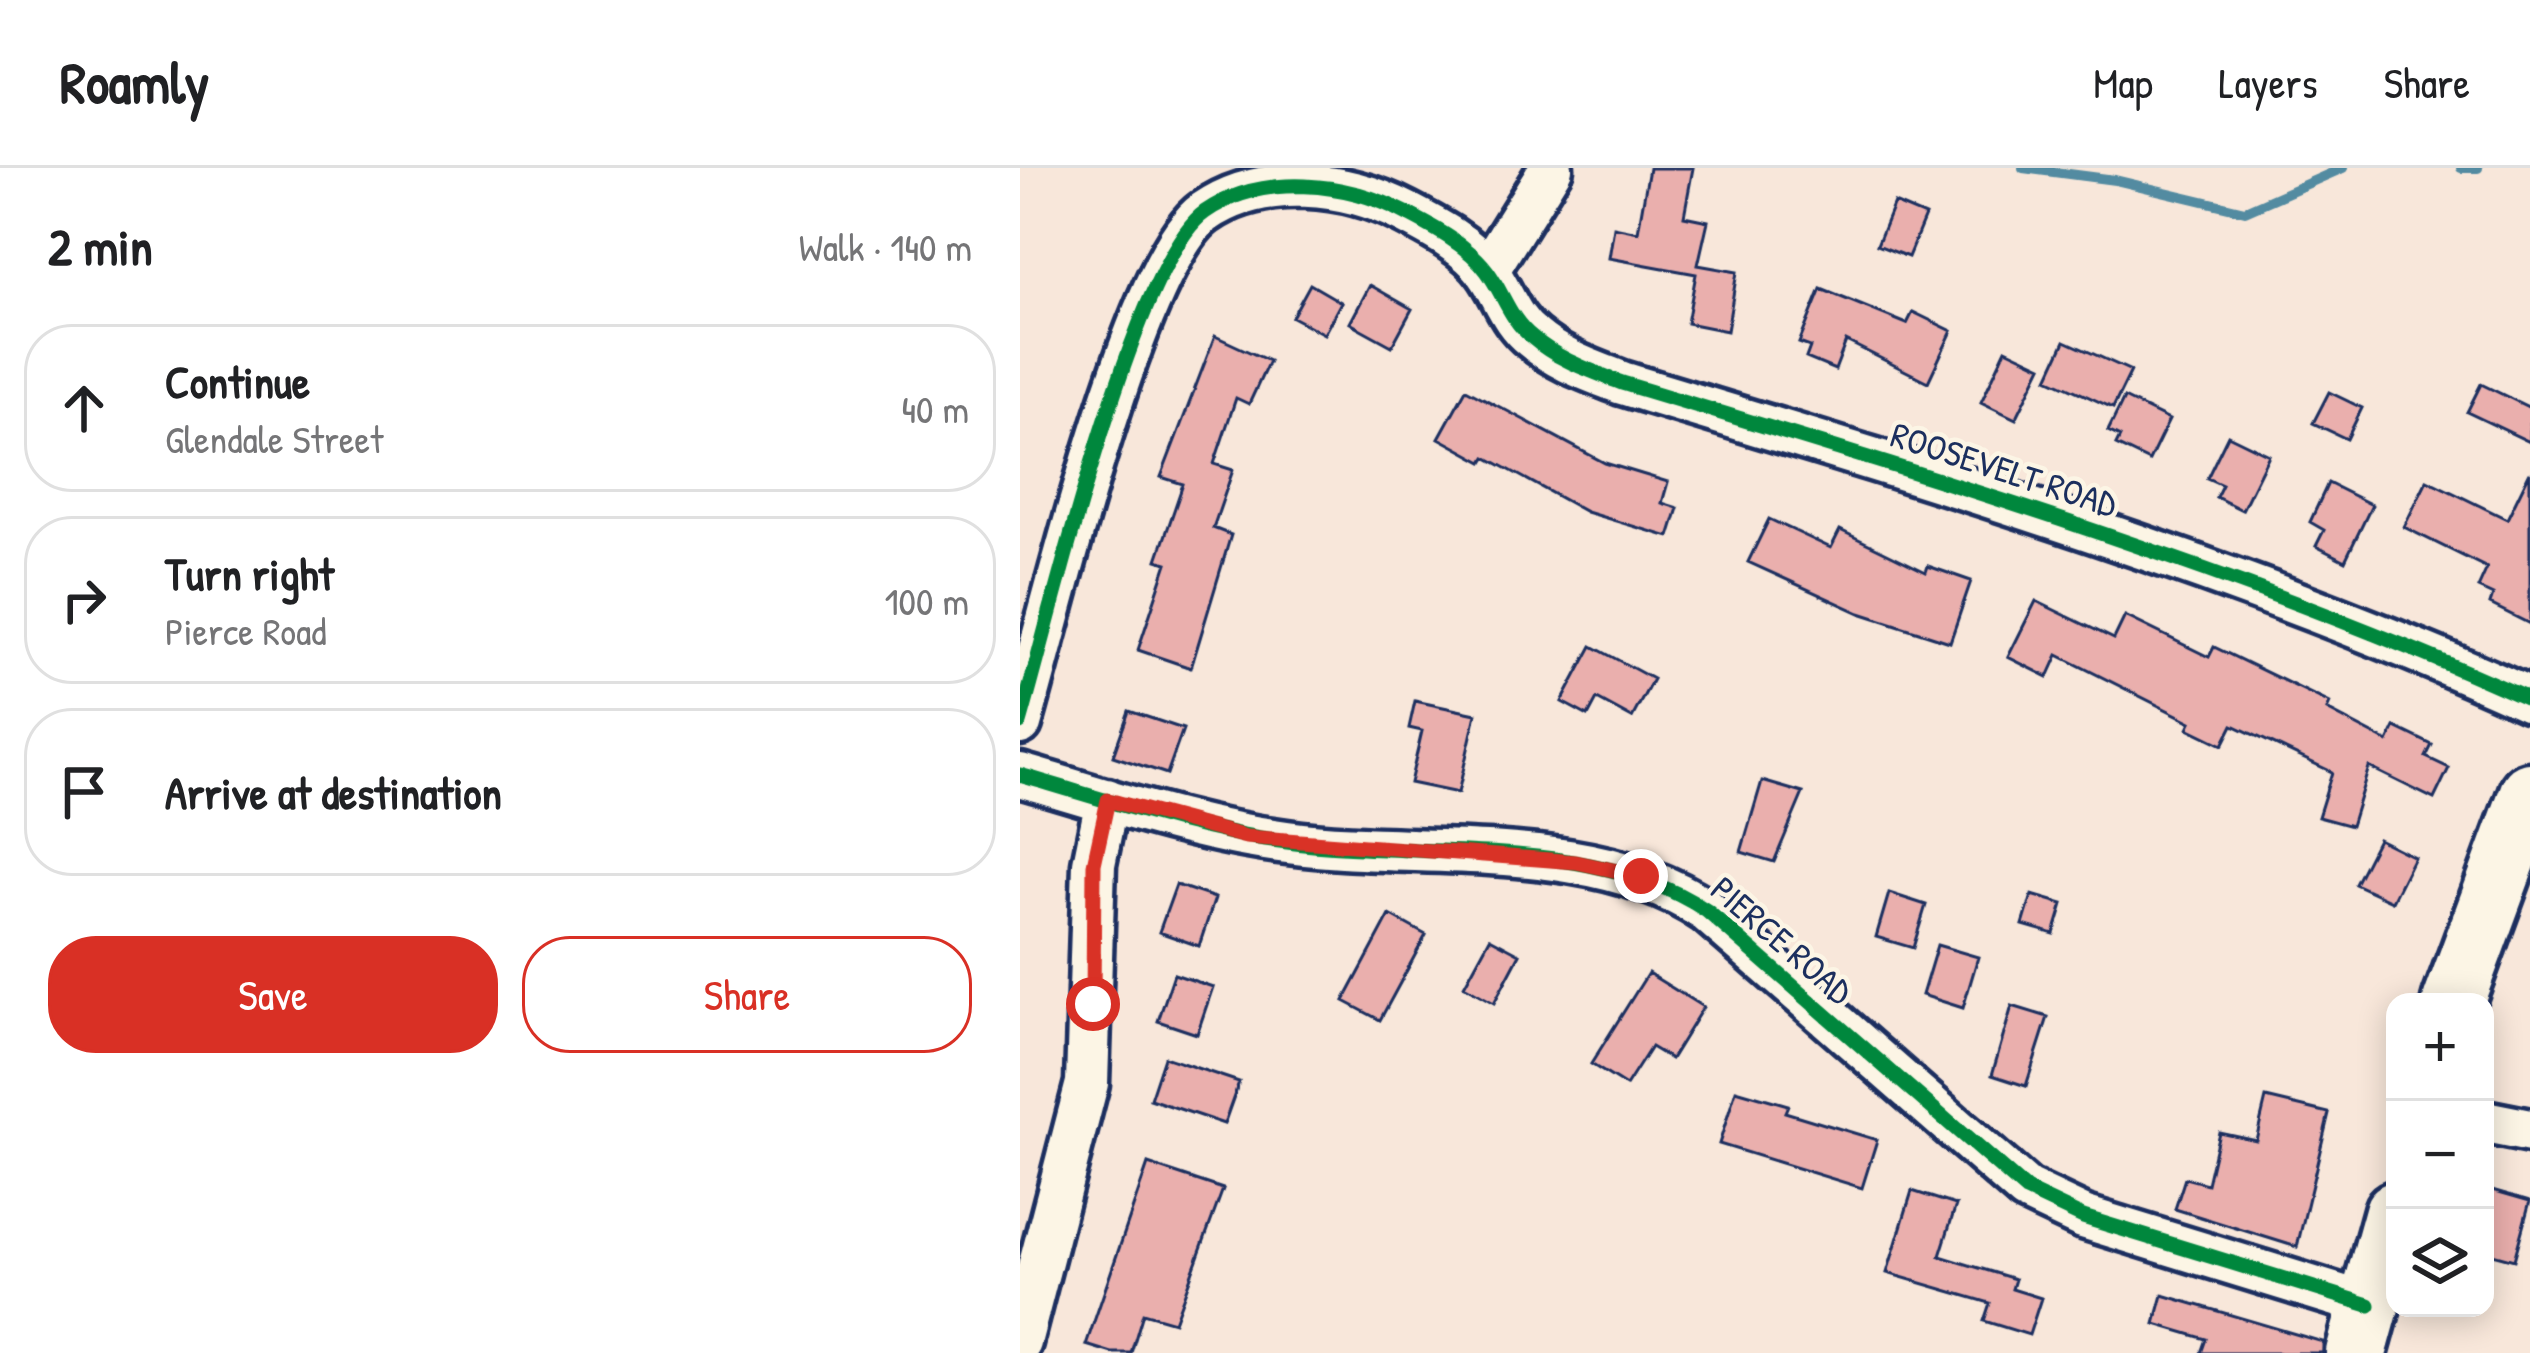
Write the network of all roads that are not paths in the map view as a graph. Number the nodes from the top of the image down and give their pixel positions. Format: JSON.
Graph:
{"nodes":[{"id":1,"x":1551,"y":168,"type":"edge"},
{"id":2,"x":1486,"y":271,"type":"junction"},
{"id":3,"x":2530,"y":700,"type":"edge"},
{"id":4,"x":1020,"y":723,"type":"edge"},
{"id":5,"x":1020,"y":775,"type":"edge"},
{"id":6,"x":2530,"y":793,"type":"edge"},
{"id":7,"x":1108,"y":800,"type":"junction"},
{"id":8,"x":2455,"y":993,"type":"edge"},
{"id":9,"x":2494,"y":1124,"type":"edge"},
{"id":10,"x":2530,"y":1131,"type":"edge"},
{"id":11,"x":2386,"y":1245,"type":"edge"},
{"id":12,"x":2363,"y":1329,"type":"edge"},
{"id":13,"x":1020,"y":1342,"type":"edge"}],
"edges":[{"from":1,"to":2,"type":"street"},
{"from":2,"to":3,"type":"street","name":"ROOSEVELT ROAD"},
{"from":2,"to":4,"type":"street","name":"ROOSEVELT ROAD"},
{"from":5,"to":7,"type":"street","name":"PIERCE ROAD"},
{"from":6,"to":8,"type":"main road"},
{"from":7,"to":12,"type":"street","name":"PIERCE ROAD"},
{"from":7,"to":13,"type":"street"},
{"from":9,"to":10,"type":"street"},
{"from":11,"to":12,"type":"main road"}]}
